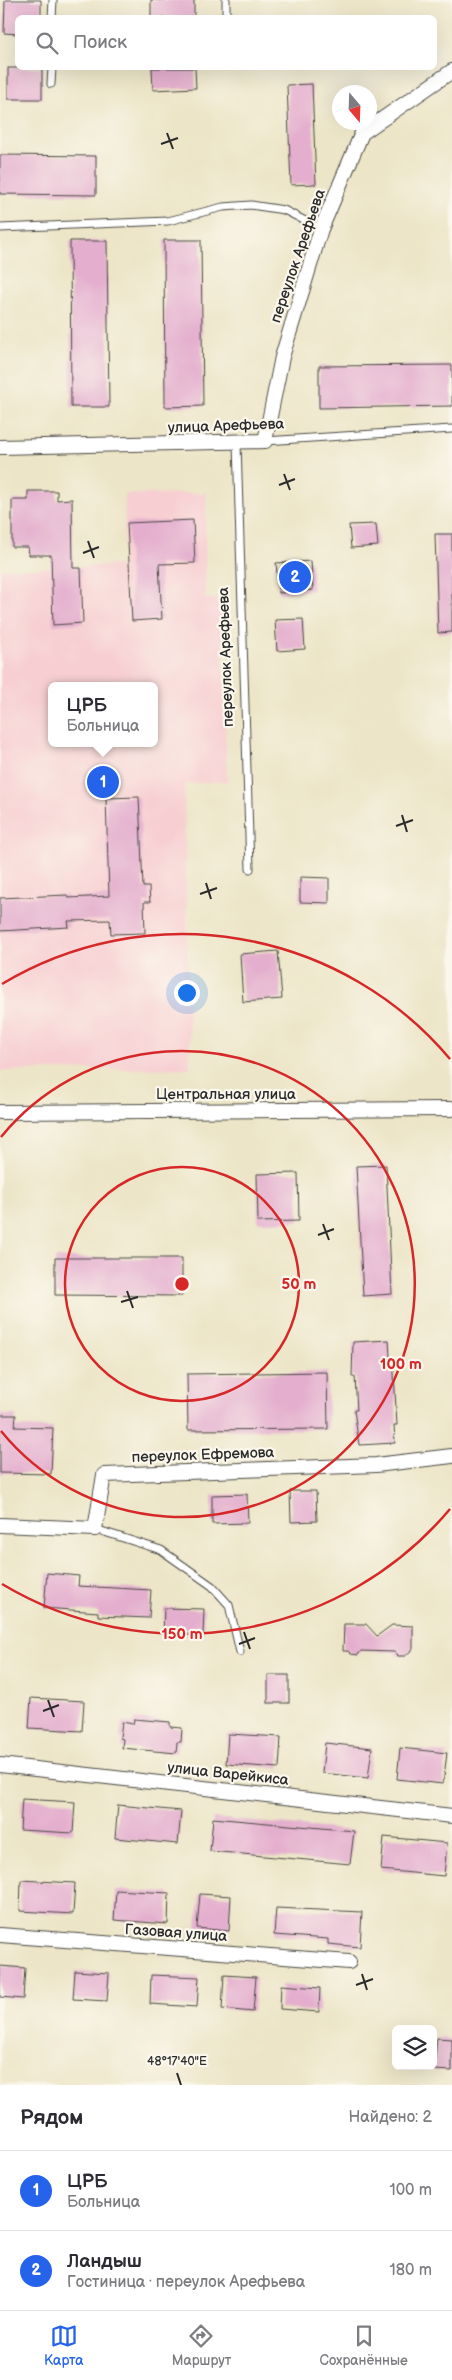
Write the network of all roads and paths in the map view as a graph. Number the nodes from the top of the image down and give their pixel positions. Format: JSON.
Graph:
{"nodes":[{"id":1,"x":53,"y":0,"type":"edge"},
{"id":2,"x":226,"y":0,"type":"edge"},
{"id":3,"x":52,"y":15,"type":"edge"},
{"id":4,"x":226,"y":15,"type":"edge"},
{"id":5,"x":52,"y":70,"type":"edge"},
{"id":6,"x":452,"y":71,"type":"edge"},
{"id":7,"x":52,"y":84,"type":"dead end"},
{"id":8,"x":0,"y":228,"type":"edge"},
{"id":9,"x":321,"y":229,"type":"junction"},
{"id":10,"x":452,"y":429,"type":"edge"},
{"id":11,"x":265,"y":441,"type":"junction"},
{"id":12,"x":236,"y":443,"type":"junction"},
{"id":13,"x":0,"y":447,"type":"edge"},
{"id":14,"x":250,"y":869,"type":"dead end"},
{"id":15,"x":452,"y":1109,"type":"edge"},
{"id":16,"x":0,"y":1112,"type":"edge"},
{"id":17,"x":452,"y":1456,"type":"edge"},
{"id":18,"x":0,"y":1524,"type":"edge"},
{"id":19,"x":95,"y":1529,"type":"junction"},
{"id":20,"x":240,"y":1652,"type":"dead end"},
{"id":21,"x":0,"y":1765,"type":"edge"},
{"id":22,"x":452,"y":1816,"type":"edge"},
{"id":23,"x":0,"y":1935,"type":"edge"},
{"id":24,"x":350,"y":1962,"type":"dead end"}],
"edges":[{"from":1,"to":3,"type":"lane"},
{"from":2,"to":4,"type":"lane"},
{"from":5,"to":7,"type":"lane"},
{"from":6,"to":9,"type":"street","name":"переулок Арефьева"},
{"from":8,"to":9,"type":"lane"},
{"from":9,"to":11,"type":"street","name":"переулок Арефьева"},
{"from":10,"to":11,"type":"lane","name":"улица Арефьева"},
{"from":11,"to":12,"type":"street","name":"улица Арефьева"},
{"from":12,"to":13,"type":"street","name":"улица Арефьева"},
{"from":12,"to":14,"type":"lane","name":"переулок Арефьева"},
{"from":15,"to":16,"type":"street","name":"Центральная улица"},
{"from":17,"to":19,"type":"street","name":"переулок Ефремова"},
{"from":18,"to":19,"type":"street"},
{"from":19,"to":20,"type":"lane"},
{"from":21,"to":22,"type":"street","name":"улица Варейкиса"},
{"from":23,"to":24,"type":"street","name":"Газовая улица"}]}
